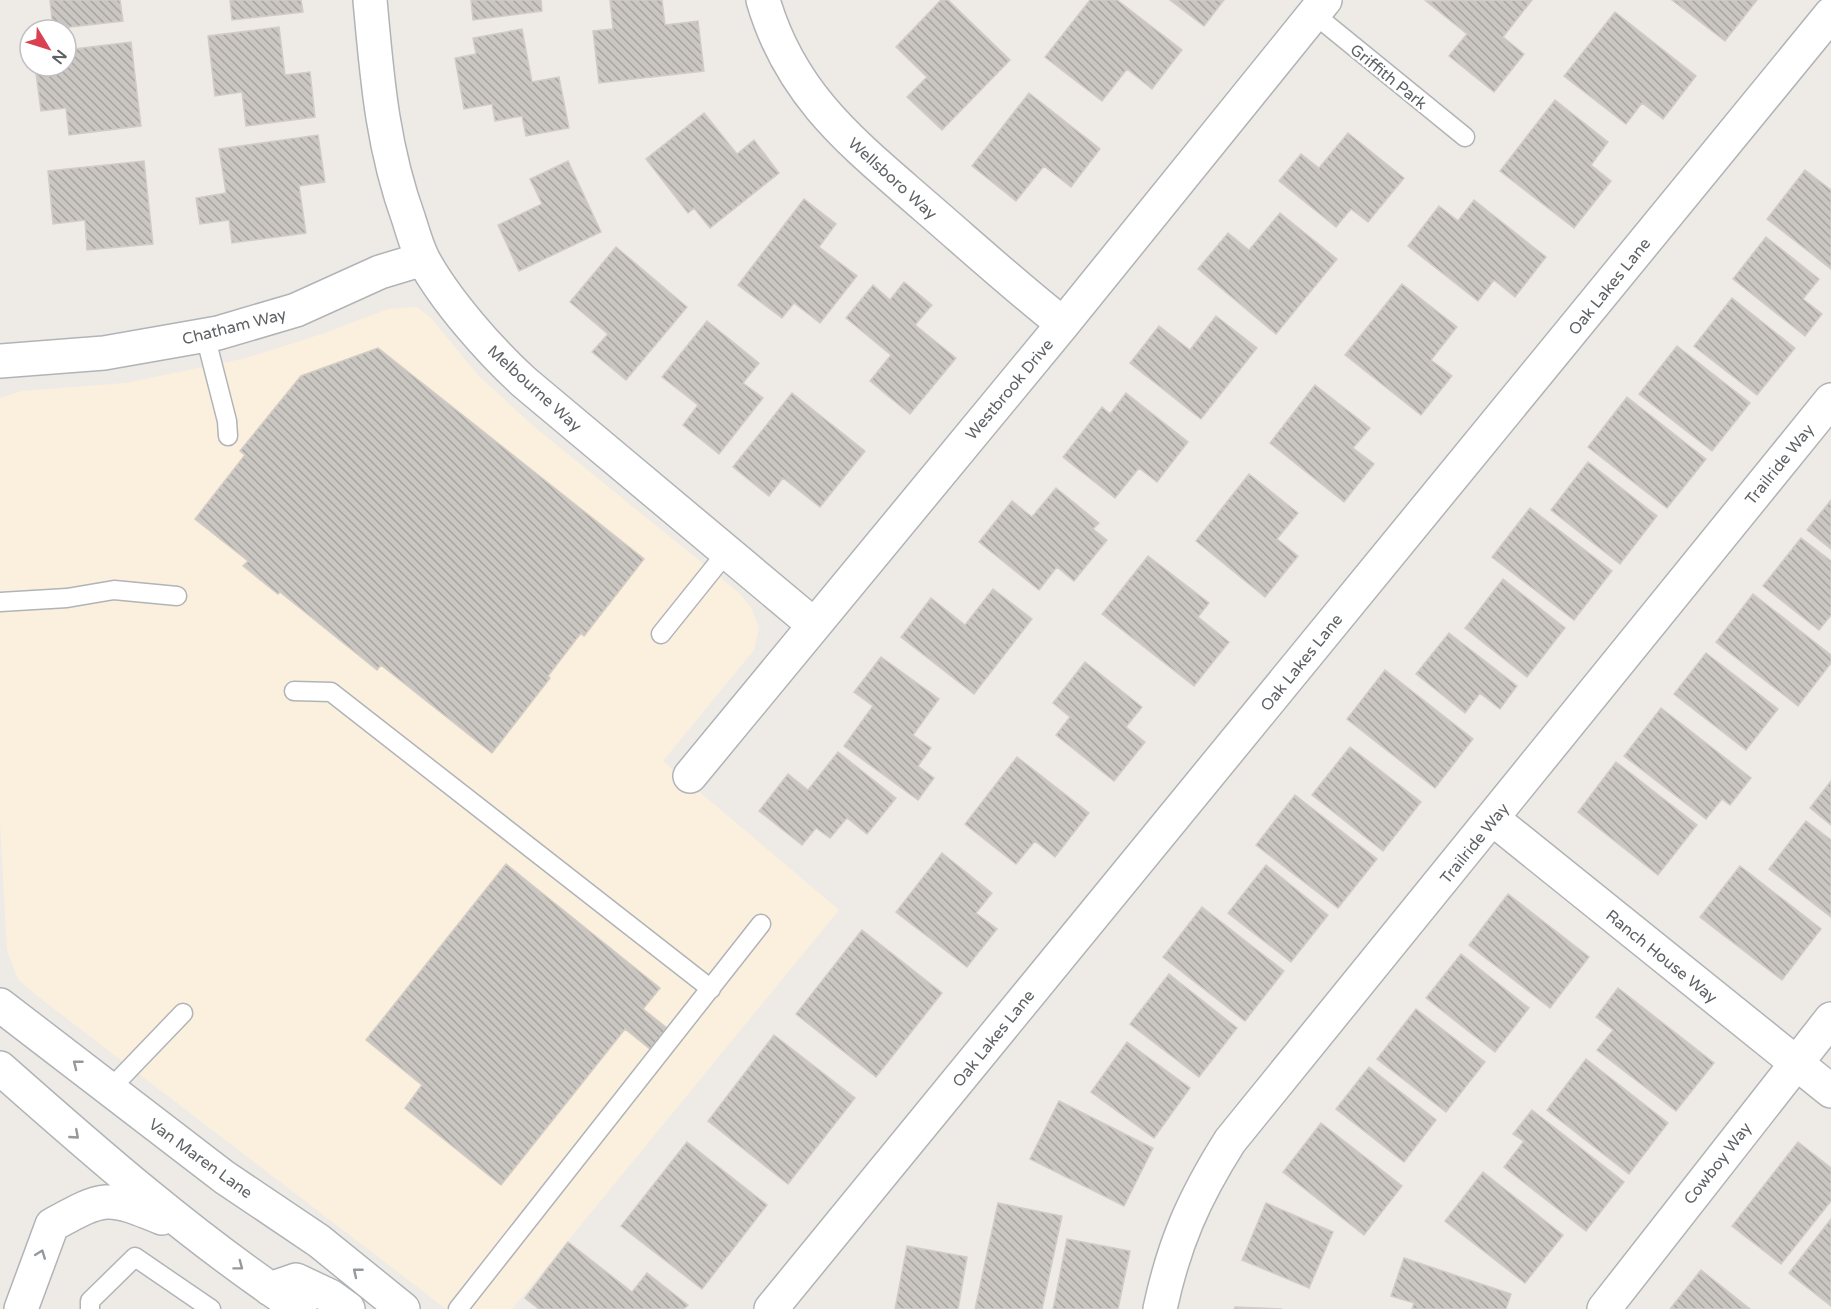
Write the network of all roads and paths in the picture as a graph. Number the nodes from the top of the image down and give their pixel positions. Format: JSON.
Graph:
{"nodes":[{"id":1,"x":370,"y":0,"type":"edge"},
{"id":2,"x":763,"y":0,"type":"edge"},
{"id":3,"x":1319,"y":7,"type":"edge"},
{"id":4,"x":1831,"y":14,"type":"edge"},
{"id":5,"x":1465,"y":137,"type":"dead end"},
{"id":6,"x":423,"y":259,"type":"junction"},
{"id":7,"x":1063,"y":324,"type":"junction"},
{"id":8,"x":205,"y":335,"type":"junction"},
{"id":9,"x":0,"y":359,"type":"edge"},
{"id":10,"x":1831,"y":400,"type":"edge"},
{"id":11,"x":228,"y":436,"type":"dead end"},
{"id":12,"x":726,"y":553,"type":"junction"},
{"id":13,"x":177,"y":596,"type":"dead end"},
{"id":14,"x":0,"y":602,"type":"edge"},
{"id":15,"x":814,"y":625,"type":"junction"},
{"id":16,"x":661,"y":634,"type":"dead end"},
{"id":17,"x":294,"y":691,"type":"dead end"},
{"id":18,"x":690,"y":776,"type":"dead end"},
{"id":19,"x":1493,"y":819,"type":"junction"},
{"id":20,"x":761,"y":924,"type":"dead end"},
{"id":21,"x":711,"y":988,"type":"junction"},
{"id":22,"x":0,"y":1005,"type":"edge"},
{"id":23,"x":183,"y":1013,"type":"dead end"},
{"id":24,"x":1831,"y":1019,"type":"edge"},
{"id":25,"x":1794,"y":1063,"type":"junction"},
{"id":26,"x":0,"y":1068,"type":"edge"},
{"id":27,"x":110,"y":1089,"type":"junction"},
{"id":28,"x":1831,"y":1091,"type":"edge"},
{"id":29,"x":192,"y":1231,"type":"junction"},
{"id":30,"x":268,"y":1298,"type":"junction"},
{"id":31,"x":21,"y":1309,"type":"edge"},
{"id":32,"x":90,"y":1309,"type":"edge"},
{"id":33,"x":211,"y":1309,"type":"edge"},
{"id":34,"x":300,"y":1309,"type":"edge"},
{"id":35,"x":348,"y":1309,"type":"edge"},
{"id":36,"x":403,"y":1309,"type":"edge"},
{"id":37,"x":458,"y":1309,"type":"edge"},
{"id":38,"x":771,"y":1309,"type":"edge"},
{"id":39,"x":1160,"y":1309,"type":"edge"},
{"id":40,"x":1604,"y":1309,"type":"edge"}],
"edges":[{"from":1,"to":6,"type":"street","name":"Melbourne Way"},
{"from":2,"to":7,"type":"street","name":"Wellsboro Way"},
{"from":3,"to":5,"type":"lane","name":"Griffith Park"},
{"from":3,"to":7,"type":"street","name":"Westbrook Drive"},
{"from":4,"to":38,"type":"street","name":"Oak Lakes Lane"},
{"from":6,"to":8,"type":"street","name":"Chatham Way"},
{"from":6,"to":12,"type":"street","name":"Melbourne Way"},
{"from":7,"to":15,"type":"street","name":"Westbrook Drive"},
{"from":8,"to":9,"type":"street","name":"Chatham Way"},
{"from":8,"to":11,"type":"lane"},
{"from":10,"to":19,"type":"street","name":"Trailride Way"},
{"from":12,"to":15,"type":"street","name":"Melbourne Way"},
{"from":12,"to":16,"type":"lane"},
{"from":13,"to":14,"type":"lane"},
{"from":15,"to":18,"type":"street","name":"Westbrook Drive"},
{"from":17,"to":21,"type":"lane"},
{"from":19,"to":25,"type":"street","name":"Ranch House Way"},
{"from":19,"to":39,"type":"street","name":"Trailride Way"},
{"from":20,"to":21,"type":"lane"},
{"from":21,"to":37,"type":"lane"},
{"from":27,"to":22,"type":"street","name":"Van Maren Lane","one_way":true},
{"from":23,"to":27,"type":"lane"},
{"from":24,"to":25,"type":"street","name":"Cowboy Way"},
{"from":25,"to":28,"type":"street","name":"Ranch House Way"},
{"from":25,"to":40,"type":"street","name":"Cowboy Way"},
{"from":26,"to":29,"type":"street","one_way":true},
{"from":36,"to":27,"type":"street","name":"Van Maren Lane","one_way":true},
{"from":29,"to":30,"type":"street","one_way":true},
{"from":31,"to":29,"type":"street","one_way":true},
{"from":30,"to":34,"type":"street"},
{"from":30,"to":35,"type":"street"},
{"from":32,"to":33,"type":"lane"}]}
